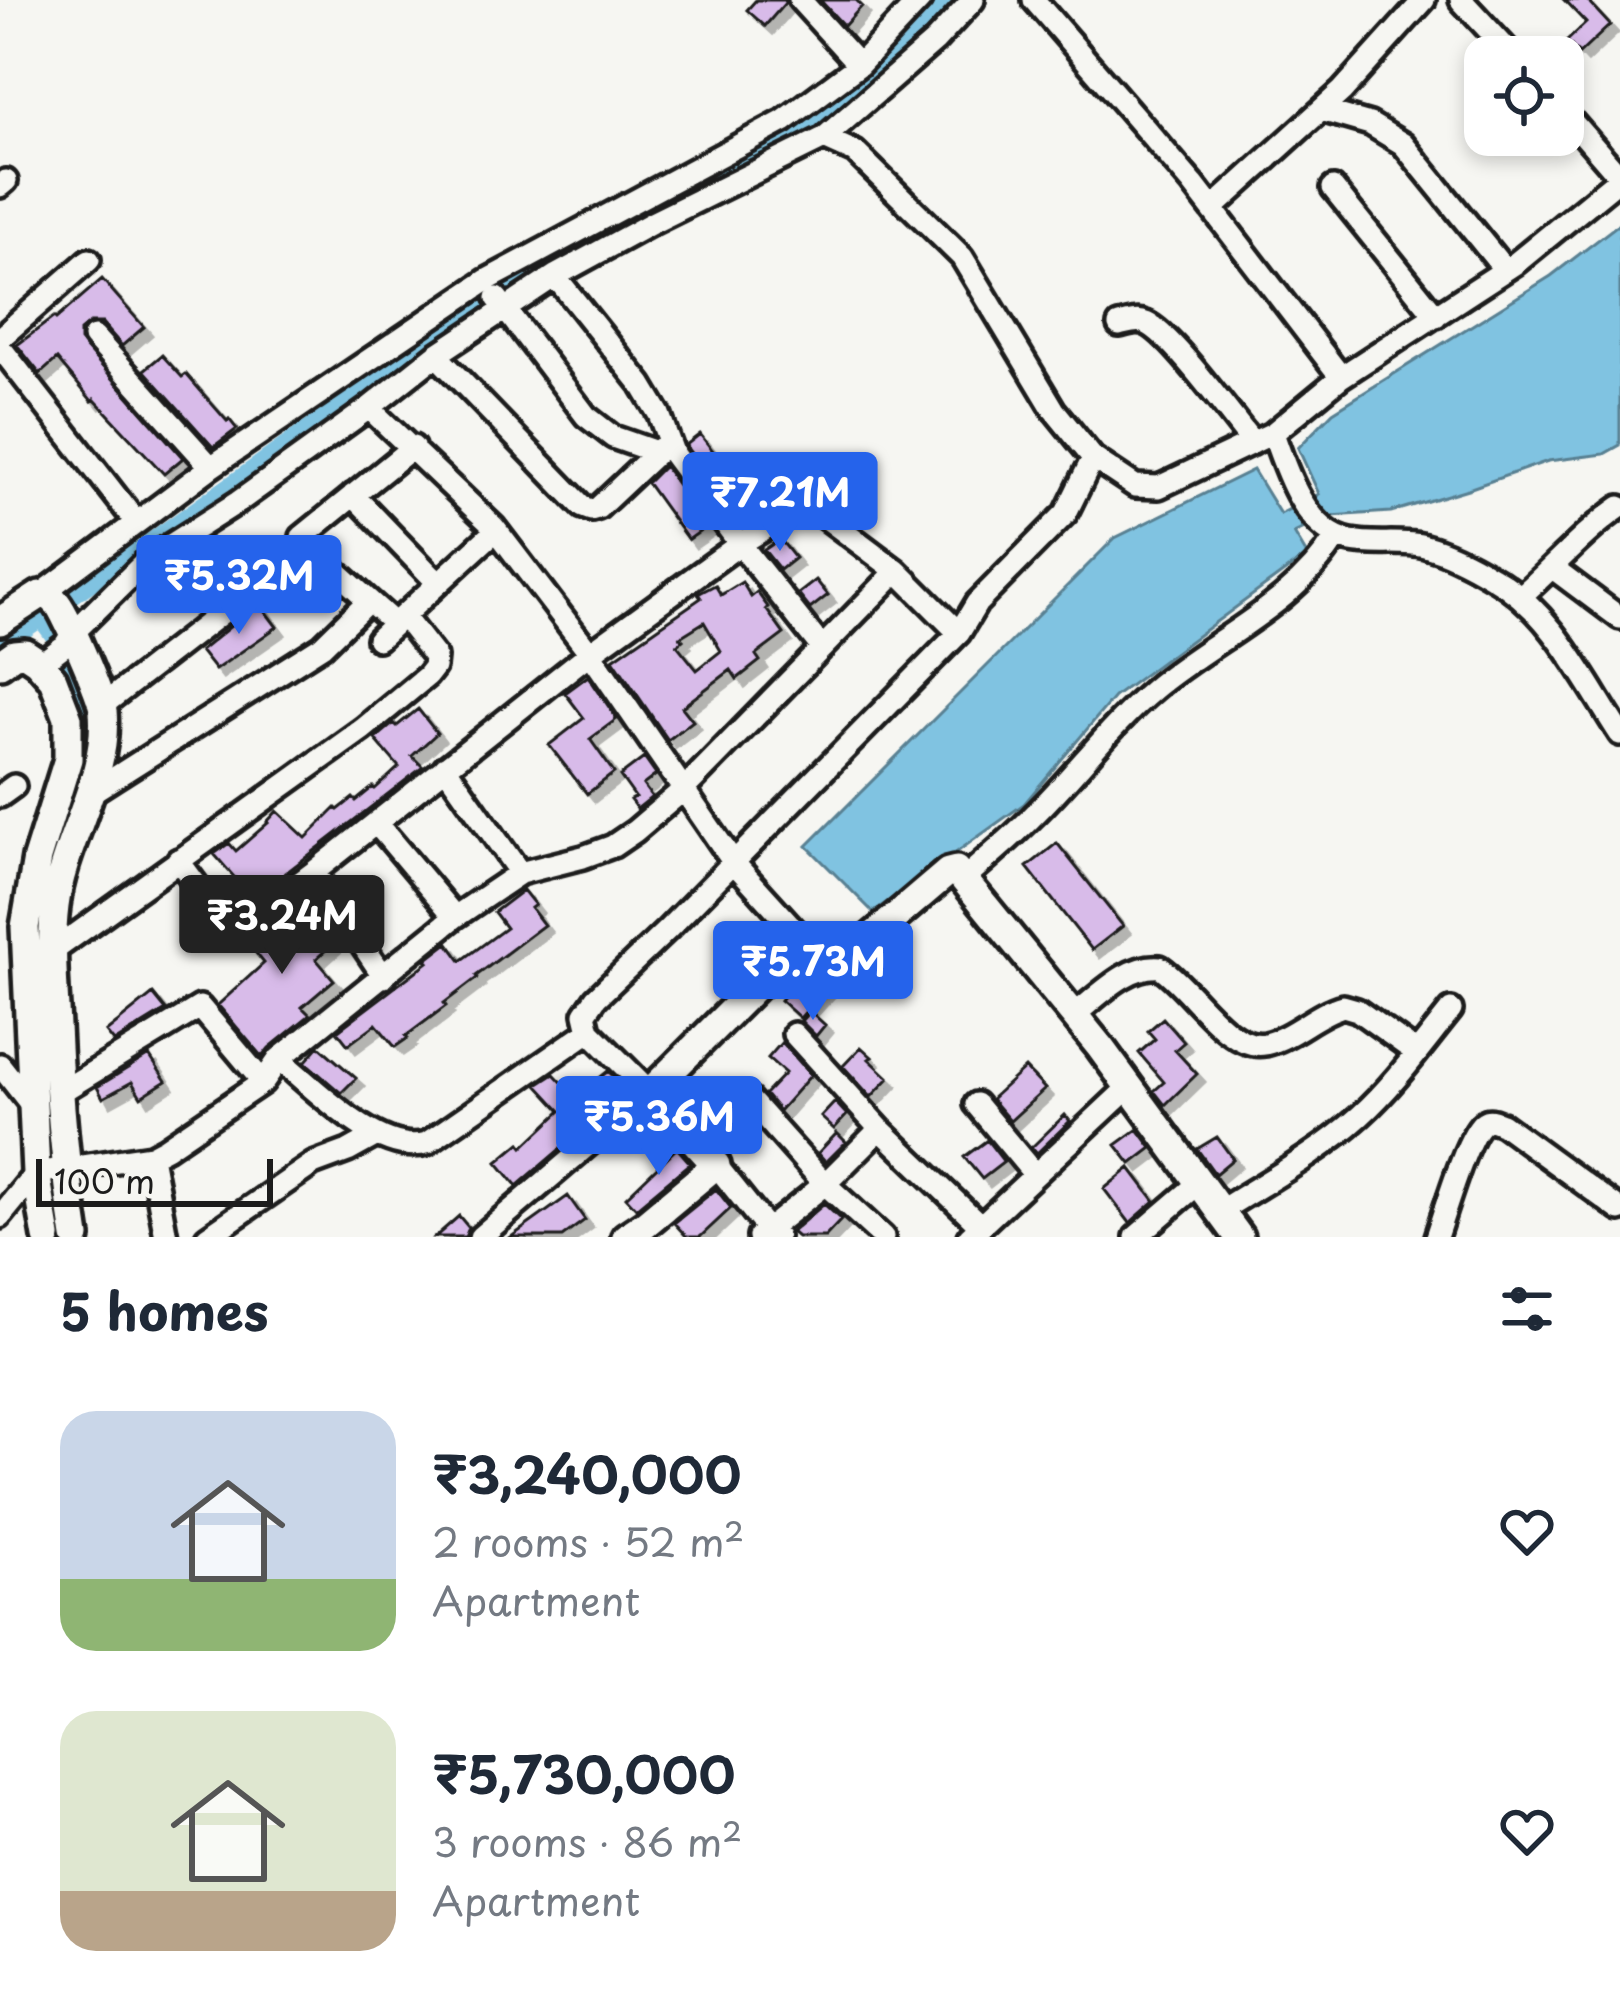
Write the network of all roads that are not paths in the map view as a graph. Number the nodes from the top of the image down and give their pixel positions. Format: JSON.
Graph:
{"nodes":[{"id":1,"x":800,"y":0,"type":"edge"},
{"id":2,"x":920,"y":0,"type":"edge"},
{"id":3,"x":973,"y":0,"type":"edge"},
{"id":4,"x":1034,"y":0,"type":"edge"},
{"id":5,"x":1424,"y":0,"type":"edge"},
{"id":6,"x":1461,"y":0,"type":"edge"},
{"id":7,"x":1494,"y":36,"type":"edge"},
{"id":8,"x":859,"y":65,"type":"junction"},
{"id":9,"x":1321,"y":110,"type":"junction"},
{"id":10,"x":1584,"y":136,"type":"edge"},
{"id":11,"x":824,"y":139,"type":"junction"},
{"id":12,"x":1620,"y":178,"type":"edge"},
{"id":13,"x":1334,"y":188,"type":"dead end"},
{"id":14,"x":1212,"y":209,"type":"junction"},
{"id":15,"x":89,"y":260,"type":"dead end"},
{"id":16,"x":1505,"y":270,"type":"junction"},
{"id":17,"x":556,"y":276,"type":"junction"},
{"id":18,"x":489,"y":283,"type":"junction"},
{"id":19,"x":504,"y":310,"type":"junction"},
{"id":20,"x":1436,"y":316,"type":"junction"},
{"id":21,"x":1119,"y":325,"type":"dead end"},
{"id":22,"x":94,"y":337,"type":"dead end"},
{"id":23,"x":0,"y":343,"type":"edge"},
{"id":24,"x":436,"y":355,"type":"junction"},
{"id":25,"x":1341,"y":377,"type":"junction"},
{"id":26,"x":369,"y":408,"type":"junction"},
{"id":27,"x":1263,"y":438,"type":"junction"},
{"id":28,"x":413,"y":447,"type":"junction"},
{"id":29,"x":662,"y":447,"type":"junction"},
{"id":30,"x":1093,"y":458,"type":"junction"},
{"id":31,"x":212,"y":467,"type":"junction"},
{"id":32,"x":352,"y":495,"type":"junction"},
{"id":33,"x":1620,"y":507,"type":"edge"},
{"id":34,"x":136,"y":522,"type":"junction"},
{"id":35,"x":494,"y":527,"type":"junction"},
{"id":36,"x":1336,"y":537,"type":"junction"},
{"id":37,"x":303,"y":541,"type":"junction"},
{"id":38,"x":740,"y":544,"type":"junction"},
{"id":39,"x":1553,"y":568,"type":"junction"},
{"id":40,"x":897,"y":571,"type":"junction"},
{"id":41,"x":438,"y":583,"type":"junction"},
{"id":42,"x":1521,"y":596,"type":"junction"},
{"id":43,"x":368,"y":602,"type":"junction"},
{"id":44,"x":1620,"y":618,"type":"edge"},
{"id":45,"x":392,"y":626,"type":"junction"},
{"id":46,"x":959,"y":633,"type":"junction"},
{"id":47,"x":32,"y":635,"type":"edge"},
{"id":48,"x":822,"y":648,"type":"junction"},
{"id":49,"x":590,"y":653,"type":"junction"},
{"id":50,"x":103,"y":705,"type":"junction"},
{"id":51,"x":1620,"y":734,"type":"edge"},
{"id":52,"x":445,"y":767,"type":"junction"},
{"id":53,"x":683,"y":790,"type":"junction"},
{"id":54,"x":88,"y":794,"type":"junction"},
{"id":55,"x":376,"y":823,"type":"junction"},
{"id":56,"x":178,"y":860,"type":"junction"},
{"id":57,"x":734,"y":863,"type":"junction"},
{"id":58,"x":314,"y":872,"type":"junction"},
{"id":59,"x":520,"y":873,"type":"junction"},
{"id":60,"x":965,"y":878,"type":"junction"},
{"id":61,"x":455,"y":917,"type":"junction"},
{"id":62,"x":803,"y":939,"type":"junction"},
{"id":63,"x":52,"y":951,"type":"junction"},
{"id":64,"x":384,"y":977,"type":"junction"},
{"id":65,"x":1451,"y":1010,"type":"dead end"},
{"id":66,"x":1074,"y":1015,"type":"junction"},
{"id":67,"x":589,"y":1030,"type":"junction"},
{"id":68,"x":794,"y":1034,"type":"dead end"},
{"id":69,"x":1417,"y":1053,"type":"junction"},
{"id":70,"x":279,"y":1059,"type":"junction"},
{"id":71,"x":0,"y":1065,"type":"edge"},
{"id":72,"x":262,"y":1082,"type":"junction"},
{"id":73,"x":1129,"y":1087,"type":"junction"},
{"id":74,"x":650,"y":1092,"type":"junction"},
{"id":75,"x":59,"y":1093,"type":"junction"},
{"id":76,"x":749,"y":1099,"type":"dead end"},
{"id":77,"x":976,"y":1105,"type":"dead end"},
{"id":78,"x":33,"y":1107,"type":"junction"},
{"id":79,"x":880,"y":1129,"type":"junction"},
{"id":80,"x":375,"y":1136,"type":"junction"},
{"id":81,"x":152,"y":1156,"type":"junction"},
{"id":82,"x":716,"y":1165,"type":"junction"},
{"id":83,"x":51,"y":1171,"type":"junction"},
{"id":84,"x":1035,"y":1174,"type":"junction"},
{"id":85,"x":1199,"y":1183,"type":"junction"},
{"id":86,"x":825,"y":1184,"type":"junction"},
{"id":87,"x":1620,"y":1210,"type":"edge"},
{"id":88,"x":1220,"y":1211,"type":"junction"},
{"id":89,"x":0,"y":1217,"type":"edge"},
{"id":90,"x":975,"y":1232,"type":"edge"},
{"id":91,"x":768,"y":1234,"type":"edge"},
{"id":92,"x":47,"y":1237,"type":"edge"},
{"id":93,"x":76,"y":1237,"type":"edge"},
{"id":94,"x":166,"y":1237,"type":"edge"},
{"id":95,"x":207,"y":1237,"type":"edge"},
{"id":96,"x":480,"y":1237,"type":"edge"},
{"id":97,"x":626,"y":1237,"type":"edge"},
{"id":98,"x":883,"y":1237,"type":"edge"},
{"id":99,"x":1136,"y":1237,"type":"edge"},
{"id":100,"x":1239,"y":1237,"type":"edge"},
{"id":101,"x":1436,"y":1237,"type":"edge"}],
"edges":[{"from":1,"to":8,"type":"street"},
{"from":2,"to":8,"type":"street"},
{"from":3,"to":11,"type":"street"},
{"from":4,"to":14,"type":"street"},
{"from":5,"to":9,"type":"street"},
{"from":6,"to":7,"type":"street"},
{"from":8,"to":18,"type":"street"},
{"from":9,"to":14,"type":"street"},
{"from":9,"to":16,"type":"street"},
{"from":10,"to":12,"type":"street"},
{"from":11,"to":17,"type":"street"},
{"from":11,"to":30,"type":"street"},
{"from":12,"to":16,"type":"street"},
{"from":13,"to":20,"type":"street"},
{"from":14,"to":25,"type":"street"},
{"from":15,"to":23,"type":"street"},
{"from":16,"to":20,"type":"street"},
{"from":17,"to":19,"type":"street"},
{"from":17,"to":29,"type":"street"},
{"from":18,"to":19,"type":"street"},
{"from":18,"to":31,"type":"street"},
{"from":19,"to":24,"type":"street"},
{"from":19,"to":29,"type":"street"},
{"from":20,"to":25,"type":"street"},
{"from":21,"to":27,"type":"street"},
{"from":22,"to":31,"type":"street"},
{"from":23,"to":34,"type":"street"},
{"from":24,"to":26,"type":"street"},
{"from":24,"to":29,"type":"street"},
{"from":25,"to":27,"type":"street"},
{"from":26,"to":28,"type":"street"},
{"from":26,"to":47,"type":"street"},
{"from":27,"to":30,"type":"street"},
{"from":27,"to":36,"type":"street"},
{"from":28,"to":32,"type":"street"},
{"from":28,"to":35,"type":"street"},
{"from":29,"to":38,"type":"street"},
{"from":30,"to":46,"type":"street"},
{"from":31,"to":34,"type":"street"},
{"from":32,"to":37,"type":"street"},
{"from":32,"to":41,"type":"street"},
{"from":33,"to":39,"type":"street"},
{"from":34,"to":47,"type":"street"},
{"from":35,"to":41,"type":"street"},
{"from":35,"to":49,"type":"street"},
{"from":36,"to":42,"type":"street"},
{"from":36,"to":60,"type":"street"},
{"from":37,"to":43,"type":"street"},
{"from":37,"to":50,"type":"street"},
{"from":38,"to":40,"type":"street"},
{"from":38,"to":48,"type":"street"},
{"from":38,"to":49,"type":"street"},
{"from":39,"to":42,"type":"street"},
{"from":39,"to":44,"type":"street"},
{"from":40,"to":46,"type":"street"},
{"from":40,"to":48,"type":"street"},
{"from":41,"to":45,"type":"street"},
{"from":42,"to":51,"type":"street"},
{"from":43,"to":45,"type":"street"},
{"from":43,"to":54,"type":"street"},
{"from":45,"to":56,"type":"street"},
{"from":46,"to":57,"type":"street"},
{"from":47,"to":50,"type":"main road"},
{"from":47,"to":78,"type":"main road"},
{"from":48,"to":53,"type":"street"},
{"from":49,"to":52,"type":"street"},
{"from":49,"to":53,"type":"street"},
{"from":50,"to":54,"type":"main road"},
{"from":52,"to":55,"type":"street"},
{"from":52,"to":59,"type":"street"},
{"from":53,"to":57,"type":"street"},
{"from":53,"to":59,"type":"street"},
{"from":54,"to":63,"type":"main road"},
{"from":55,"to":58,"type":"street"},
{"from":55,"to":61,"type":"street"},
{"from":56,"to":58,"type":"street"},
{"from":56,"to":63,"type":"street"},
{"from":57,"to":62,"type":"street"},
{"from":57,"to":67,"type":"street"},
{"from":58,"to":64,"type":"street"},
{"from":59,"to":61,"type":"street"},
{"from":60,"to":62,"type":"main road"},
{"from":60,"to":66,"type":"main road"},
{"from":61,"to":64,"type":"street"},
{"from":62,"to":74,"type":"main road"},
{"from":63,"to":75,"type":"main road"},
{"from":64,"to":70,"type":"street"},
{"from":65,"to":69,"type":"street"},
{"from":66,"to":69,"type":"street"},
{"from":66,"to":73,"type":"main road"},
{"from":67,"to":74,"type":"street"},
{"from":67,"to":80,"type":"street"},
{"from":68,"to":79,"type":"street"},
{"from":69,"to":88,"type":"street"},
{"from":70,"to":72,"type":"street"},
{"from":70,"to":80,"type":"street"},
{"from":71,"to":78,"type":"street"},
{"from":72,"to":75,"type":"street"},
{"from":72,"to":81,"type":"street"},
{"from":73,"to":84,"type":"street"},
{"from":73,"to":85,"type":"main road"},
{"from":74,"to":82,"type":"main road"},
{"from":74,"to":96,"type":"street"},
{"from":75,"to":83,"type":"main road"},
{"from":76,"to":86,"type":"street"},
{"from":77,"to":84,"type":"street"},
{"from":78,"to":83,"type":"main road"},
{"from":79,"to":86,"type":"street"},
{"from":79,"to":90,"type":"street"},
{"from":80,"to":95,"type":"street"},
{"from":81,"to":83,"type":"street"},
{"from":81,"to":94,"type":"street"},
{"from":82,"to":91,"type":"street"},
{"from":82,"to":97,"type":"main road"},
{"from":83,"to":89,"type":"street"},
{"from":83,"to":92,"type":"main road"},
{"from":83,"to":93,"type":"main road"},
{"from":84,"to":90,"type":"street"},
{"from":85,"to":88,"type":"main road"},
{"from":85,"to":99,"type":"street"},
{"from":86,"to":91,"type":"street"},
{"from":86,"to":98,"type":"street"},
{"from":87,"to":101,"type":"street"},
{"from":88,"to":100,"type":"main road"}]}
